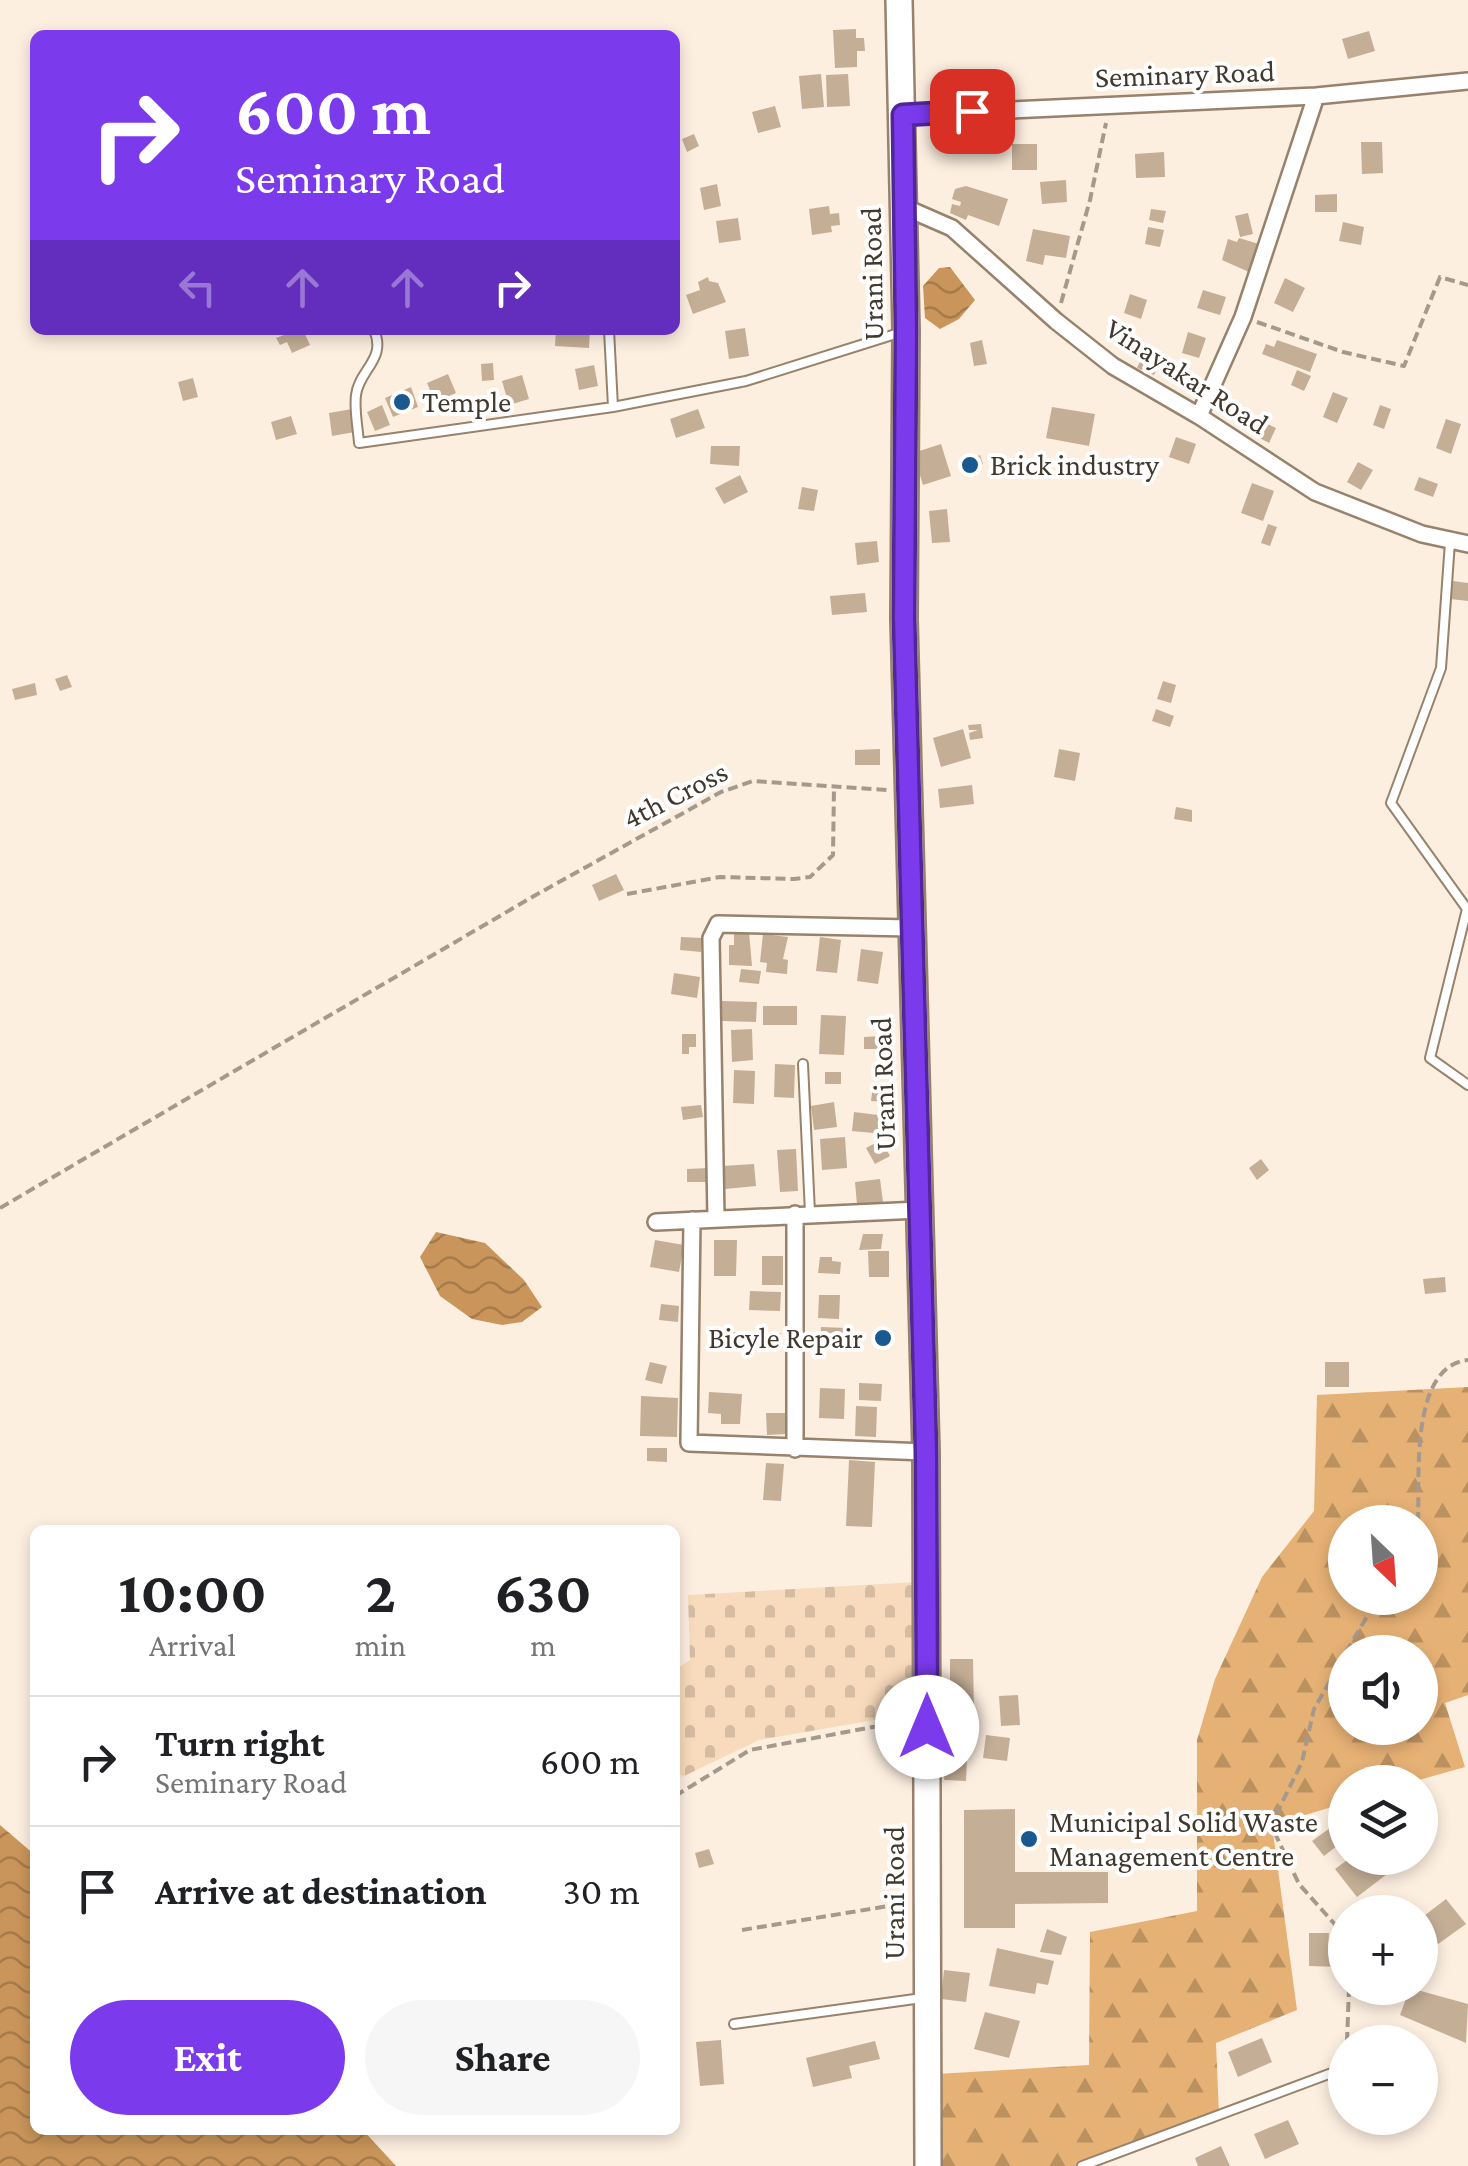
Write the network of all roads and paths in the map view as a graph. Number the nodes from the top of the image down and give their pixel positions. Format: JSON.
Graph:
{"nodes":[{"id":1,"x":899,"y":0,"type":"edge"},
{"id":2,"x":1468,"y":81,"type":"edge"},
{"id":3,"x":1316,"y":96,"type":"junction"},
{"id":4,"x":1110,"y":103,"type":"junction"},
{"id":5,"x":903,"y":115,"type":"junction"},
{"id":6,"x":904,"y":207,"type":"junction"},
{"id":7,"x":1468,"y":285,"type":"edge"},
{"id":8,"x":1243,"y":317,"type":"junction"},
{"id":9,"x":1056,"y":321,"type":"junction"},
{"id":10,"x":906,"y":331,"type":"junction"},
{"id":11,"x":376,"y":335,"type":"edge"},
{"id":12,"x":609,"y":335,"type":"edge"},
{"id":13,"x":614,"y":407,"type":"junction"},
{"id":14,"x":1199,"y":416,"type":"junction"},
{"id":15,"x":1450,"y":540,"type":"junction"},
{"id":16,"x":1468,"y":544,"type":"edge"},
{"id":17,"x":834,"y":787,"type":"junction"},
{"id":18,"x":909,"y":792,"type":"junction"},
{"id":19,"x":627,"y":894,"type":"dead end"},
{"id":20,"x":910,"y":928,"type":"junction"},
{"id":21,"x":803,"y":1064,"type":"dead end"},
{"id":22,"x":1468,"y":1086,"type":"edge"},
{"id":23,"x":0,"y":1208,"type":"edge"},
{"id":24,"x":919,"y":1210,"type":"junction"},
{"id":25,"x":802,"y":1213,"type":"junction"},
{"id":26,"x":716,"y":1218,"type":"junction"},
{"id":27,"x":692,"y":1220,"type":"junction"},
{"id":28,"x":656,"y":1222,"type":"dead end"},
{"id":29,"x":1468,"y":1360,"type":"edge"},
{"id":30,"x":796,"y":1449,"type":"junction"},
{"id":31,"x":926,"y":1452,"type":"junction"},
{"id":32,"x":1419,"y":1505,"type":"edge"},
{"id":33,"x":1328,"y":1685,"type":"edge"},
{"id":34,"x":927,"y":1727,"type":"junction"},
{"id":35,"x":680,"y":1793,"type":"edge"},
{"id":36,"x":926,"y":1900,"type":"junction"},
{"id":37,"x":1328,"y":1917,"type":"edge"},
{"id":38,"x":742,"y":1930,"type":"dead end"},
{"id":39,"x":927,"y":1997,"type":"junction"},
{"id":40,"x":734,"y":2024,"type":"dead end"},
{"id":41,"x":1328,"y":2074,"type":"edge"},
{"id":42,"x":928,"y":2166,"type":"edge"},
{"id":43,"x":1082,"y":2166,"type":"edge"}],
"edges":[{"from":1,"to":5,"type":"main road","name":"Urani Road"},
{"from":2,"to":3,"type":"street","name":"Seminary Road"},
{"from":3,"to":4,"type":"street","name":"Seminary Road"},
{"from":3,"to":8,"type":"street"},
{"from":4,"to":5,"type":"street","name":"Seminary Road"},
{"from":4,"to":9,"type":"path"},
{"from":5,"to":6,"type":"main road","name":"Urani Road"},
{"from":6,"to":9,"type":"street","name":"Vinayakar Road"},
{"from":6,"to":10,"type":"main road","name":"Urani Road"},
{"from":7,"to":8,"type":"path"},
{"from":8,"to":14,"type":"street"},
{"from":9,"to":14,"type":"street","name":"Vinayakar Road"},
{"from":10,"to":13,"type":"lane"},
{"from":10,"to":18,"type":"main road","name":"Urani Road"},
{"from":11,"to":13,"type":"lane"},
{"from":12,"to":13,"type":"lane"},
{"from":14,"to":15,"type":"street","name":"Vinayakar Road"},
{"from":15,"to":16,"type":"street","name":"Vinayakar Road"},
{"from":15,"to":22,"type":"lane"},
{"from":17,"to":18,"type":"path","name":"4th Cross"},
{"from":17,"to":19,"type":"path"},
{"from":17,"to":23,"type":"path","name":"4th Cross"},
{"from":18,"to":20,"type":"main road","name":"Urani Road"},
{"from":20,"to":24,"type":"main road","name":"Urani Road"},
{"from":20,"to":26,"type":"street"},
{"from":21,"to":25,"type":"lane"},
{"from":24,"to":25,"type":"street"},
{"from":24,"to":31,"type":"main road","name":"Urani Road"},
{"from":25,"to":26,"type":"street"},
{"from":25,"to":30,"type":"street"},
{"from":26,"to":27,"type":"street"},
{"from":27,"to":28,"type":"street"},
{"from":27,"to":30,"type":"street"},
{"from":29,"to":32,"type":"path"},
{"from":30,"to":31,"type":"street"},
{"from":31,"to":34,"type":"main road","name":"Urani Road"},
{"from":33,"to":37,"type":"path"},
{"from":34,"to":35,"type":"path"},
{"from":34,"to":36,"type":"main road","name":"Urani Road"},
{"from":36,"to":38,"type":"path"},
{"from":36,"to":39,"type":"main road","name":"Urani Road"},
{"from":39,"to":40,"type":"lane"},
{"from":39,"to":42,"type":"main road","name":"Urani Road"},
{"from":41,"to":43,"type":"lane"}]}
